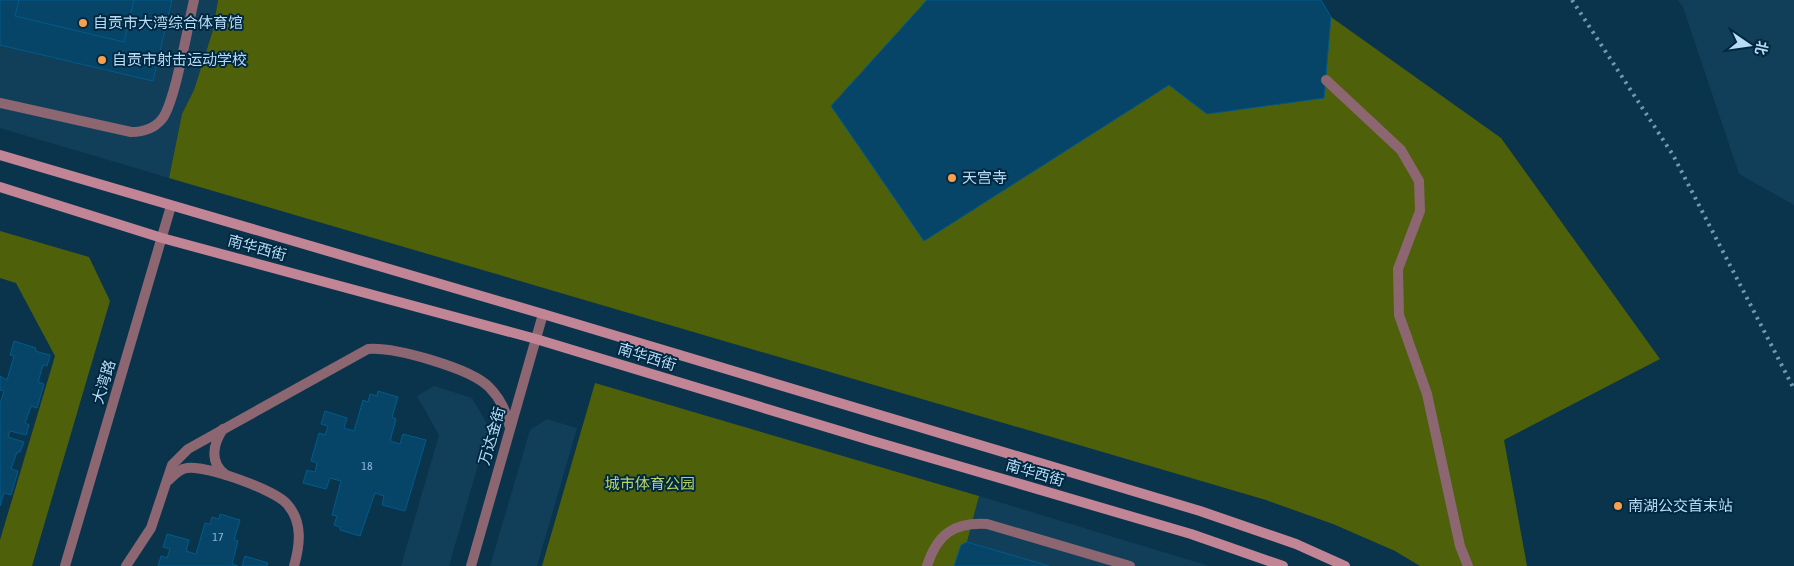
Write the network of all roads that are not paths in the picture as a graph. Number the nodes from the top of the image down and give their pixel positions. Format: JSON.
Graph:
{"nodes":[{"id":1,"x":194,"y":0,"type":"edge"},
{"id":2,"x":1326,"y":80,"type":"dead end"},
{"id":3,"x":0,"y":103,"type":"edge"},
{"id":4,"x":0,"y":155,"type":"edge"},
{"id":5,"x":0,"y":187,"type":"edge"},
{"id":6,"x":171,"y":206,"type":"junction"},
{"id":7,"x":162,"y":238,"type":"junction"},
{"id":8,"x":543,"y":314,"type":"junction"},
{"id":9,"x":536,"y":338,"type":"junction"},
{"id":10,"x":224,"y":428,"type":"junction"},
{"id":11,"x":510,"y":428,"type":"junction"},
{"id":12,"x":229,"y":477,"type":"junction"},
{"id":13,"x":166,"y":484,"type":"junction"},
{"id":14,"x":65,"y":566,"type":"edge"},
{"id":15,"x":126,"y":566,"type":"edge"},
{"id":16,"x":294,"y":566,"type":"edge"},
{"id":17,"x":471,"y":566,"type":"edge"},
{"id":18,"x":927,"y":566,"type":"edge"},
{"id":19,"x":1130,"y":566,"type":"edge"},
{"id":20,"x":1283,"y":566,"type":"edge"},
{"id":21,"x":1345,"y":566,"type":"edge"},
{"id":22,"x":1468,"y":566,"type":"edge"}],
"edges":[{"from":1,"to":3,"type":"street"},
{"from":2,"to":22,"type":"street"},
{"from":4,"to":6,"type":"main road","name":"南华西街"},
{"from":5,"to":7,"type":"main road","name":"南华西街"},
{"from":6,"to":7,"type":"street","name":"大湾路"},
{"from":6,"to":8,"type":"main road","name":"南华西街"},
{"from":7,"to":9,"type":"main road","name":"南华西街"},
{"from":7,"to":14,"type":"street","name":"大湾路"},
{"from":8,"to":9,"type":"street","name":"万达金街"},
{"from":8,"to":21,"type":"main road","name":"南华西街"},
{"from":9,"to":11,"type":"street","name":"万达金街"},
{"from":9,"to":20,"type":"main road","name":"南华西街"},
{"from":10,"to":11,"type":"street"},
{"from":10,"to":12,"type":"street"},
{"from":10,"to":13,"type":"street"},
{"from":11,"to":17,"type":"street","name":"万达金街"},
{"from":12,"to":13,"type":"street"},
{"from":12,"to":16,"type":"street"},
{"from":13,"to":15,"type":"street"},
{"from":18,"to":19,"type":"street"}]}
